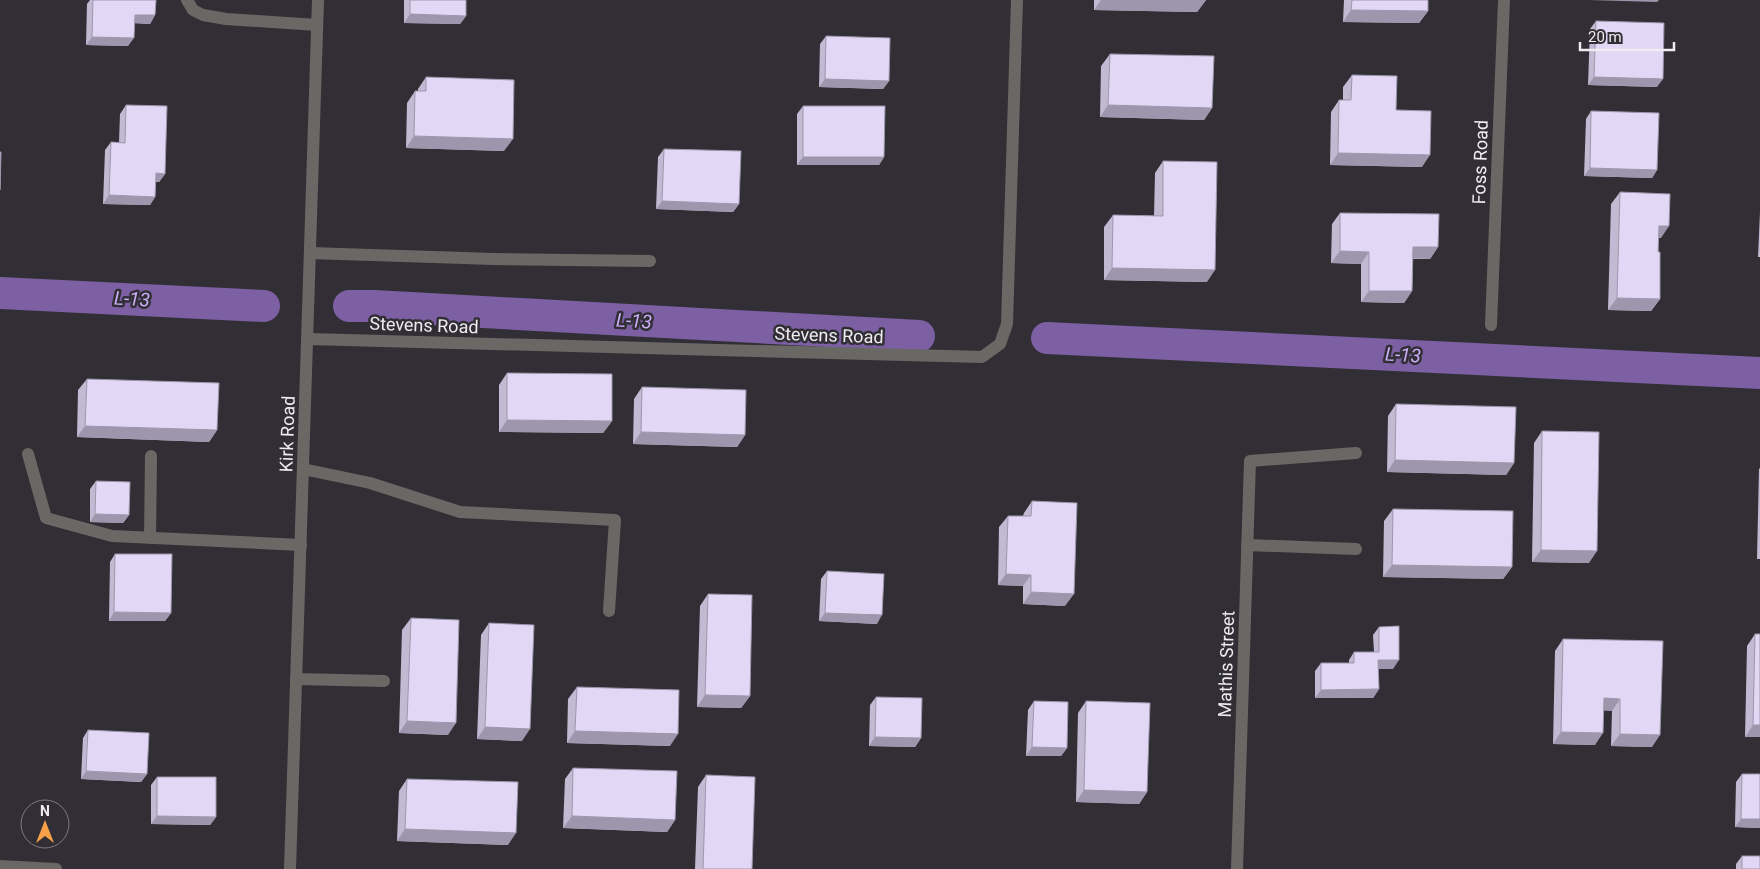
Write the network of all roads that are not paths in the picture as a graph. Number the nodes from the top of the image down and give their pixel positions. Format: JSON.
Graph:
{"nodes":[{"id":1,"x":187,"y":0,"type":"edge"},
{"id":2,"x":318,"y":0,"type":"edge"},
{"id":3,"x":1017,"y":0,"type":"edge"},
{"id":4,"x":1504,"y":0,"type":"edge"},
{"id":5,"x":317,"y":25,"type":"junction"},
{"id":6,"x":310,"y":253,"type":"junction"},
{"id":7,"x":650,"y":261,"type":"dead end"},
{"id":8,"x":1491,"y":325,"type":"dead end"},
{"id":9,"x":308,"y":339,"type":"junction"},
{"id":10,"x":1356,"y":453,"type":"dead end"},
{"id":11,"x":28,"y":454,"type":"dead end"},
{"id":12,"x":151,"y":456,"type":"dead end"},
{"id":13,"x":303,"y":469,"type":"junction"},
{"id":14,"x":150,"y":538,"type":"junction"},
{"id":15,"x":301,"y":544,"type":"junction"},
{"id":16,"x":1247,"y":544,"type":"junction"},
{"id":17,"x":1356,"y":549,"type":"dead end"},
{"id":18,"x":609,"y":611,"type":"dead end"},
{"id":19,"x":296,"y":679,"type":"junction"},
{"id":20,"x":384,"y":681,"type":"dead end"},
{"id":21,"x":0,"y":866,"type":"edge"},
{"id":22,"x":56,"y":869,"type":"edge"},
{"id":23,"x":290,"y":869,"type":"edge"},
{"id":24,"x":1237,"y":869,"type":"edge"}],
"edges":[{"from":1,"to":5,"type":"street"},
{"from":2,"to":5,"type":"street","name":"Kirk Road"},
{"from":3,"to":9,"type":"street","name":"Stevens Road"},
{"from":4,"to":8,"type":"street","name":"Foss Road"},
{"from":5,"to":6,"type":"street","name":"Kirk Road"},
{"from":6,"to":7,"type":"street"},
{"from":6,"to":9,"type":"street","name":"Kirk Road"},
{"from":9,"to":13,"type":"street","name":"Kirk Road"},
{"from":10,"to":16,"type":"street","name":"Mathis Street"},
{"from":11,"to":14,"type":"street"},
{"from":12,"to":14,"type":"street"},
{"from":13,"to":15,"type":"street","name":"Kirk Road"},
{"from":13,"to":18,"type":"street"},
{"from":14,"to":15,"type":"street"},
{"from":15,"to":19,"type":"street","name":"Kirk Road"},
{"from":16,"to":17,"type":"street"},
{"from":16,"to":24,"type":"street","name":"Mathis Street"},
{"from":19,"to":20,"type":"street"},
{"from":19,"to":23,"type":"street","name":"Kirk Road"},
{"from":21,"to":22,"type":"street"}]}
